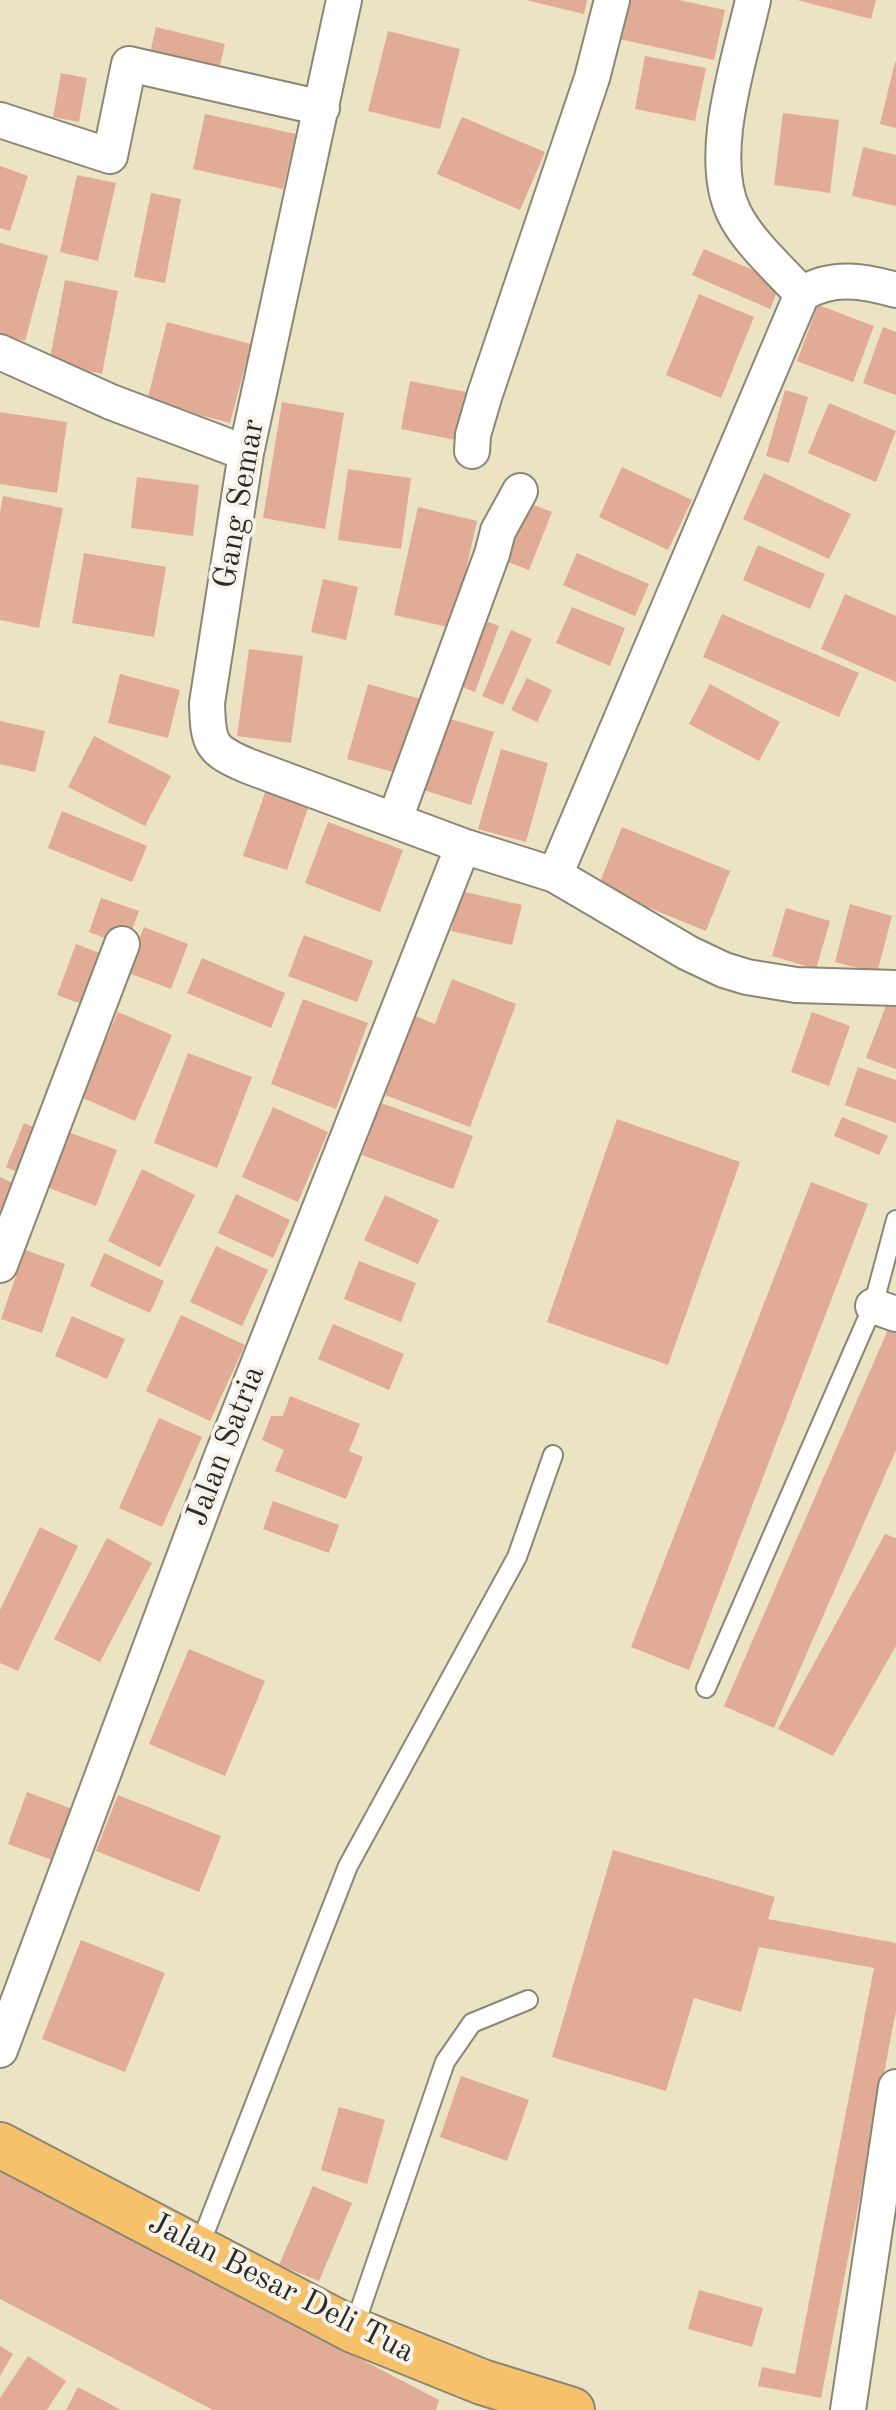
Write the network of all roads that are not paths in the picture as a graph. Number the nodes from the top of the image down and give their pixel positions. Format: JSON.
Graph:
{"nodes":[{"id":1,"x":344,"y":0,"type":"edge"},
{"id":2,"x":612,"y":0,"type":"edge"},
{"id":3,"x":753,"y":0,"type":"edge"},
{"id":4,"x":322,"y":108,"type":"junction"},
{"id":5,"x":0,"y":120,"type":"edge"},
{"id":6,"x":896,"y":290,"type":"edge"},
{"id":7,"x":802,"y":294,"type":"junction"},
{"id":8,"x":0,"y":352,"type":"edge"},
{"id":9,"x":472,"y":451,"type":"dead end"},
{"id":10,"x":246,"y":453,"type":"junction"},
{"id":11,"x":520,"y":491,"type":"dead end"},
{"id":12,"x":395,"y":819,"type":"junction"},
{"id":13,"x":463,"y":846,"type":"junction"},
{"id":14,"x":555,"y":875,"type":"junction"},
{"id":15,"x":122,"y":944,"type":"dead end"},
{"id":16,"x":896,"y":988,"type":"edge"},
{"id":17,"x":896,"y":1220,"type":"edge"},
{"id":18,"x":0,"y":1265,"type":"edge"},
{"id":19,"x":884,"y":1310,"type":"edge"},
{"id":20,"x":553,"y":1455,"type":"dead end"},
{"id":21,"x":706,"y":1688,"type":"dead end"},
{"id":22,"x":528,"y":2000,"type":"dead end"},
{"id":23,"x":0,"y":2050,"type":"edge"},
{"id":24,"x":896,"y":2087,"type":"edge"},
{"id":25,"x":0,"y":2145,"type":"edge"},
{"id":26,"x":199,"y":2247,"type":"junction"},
{"id":27,"x":353,"y":2330,"type":"junction"},
{"id":28,"x":572,"y":2410,"type":"edge"},
{"id":29,"x":848,"y":2410,"type":"edge"}],
"edges":[{"from":1,"to":4,"type":"street","name":"Gang Semar"},
{"from":2,"to":9,"type":"street"},
{"from":3,"to":7,"type":"street"},
{"from":4,"to":5,"type":"street"},
{"from":4,"to":10,"type":"street","name":"Gang Semar"},
{"from":6,"to":7,"type":"street"},
{"from":7,"to":14,"type":"street"},
{"from":8,"to":10,"type":"street"},
{"from":10,"to":12,"type":"street","name":"Gang Semar"},
{"from":11,"to":12,"type":"street"},
{"from":12,"to":13,"type":"street","name":"Gang Semar"},
{"from":13,"to":14,"type":"street","name":"Gang Semar"},
{"from":13,"to":23,"type":"street","name":"Jalan Satria"},
{"from":14,"to":16,"type":"street","name":"Gang Semar"},
{"from":15,"to":18,"type":"street"},
{"from":17,"to":19,"type":"lane"},
{"from":19,"to":21,"type":"lane"},
{"from":20,"to":26,"type":"lane"},
{"from":22,"to":27,"type":"lane"},
{"from":24,"to":29,"type":"street"},
{"from":25,"to":26,"type":"main road","name":"Jalan Besar Deli Tua"},
{"from":26,"to":27,"type":"main road","name":"Jalan Besar Deli Tua"},
{"from":27,"to":28,"type":"main road","name":"Jalan Besar Deli Tua"}]}
